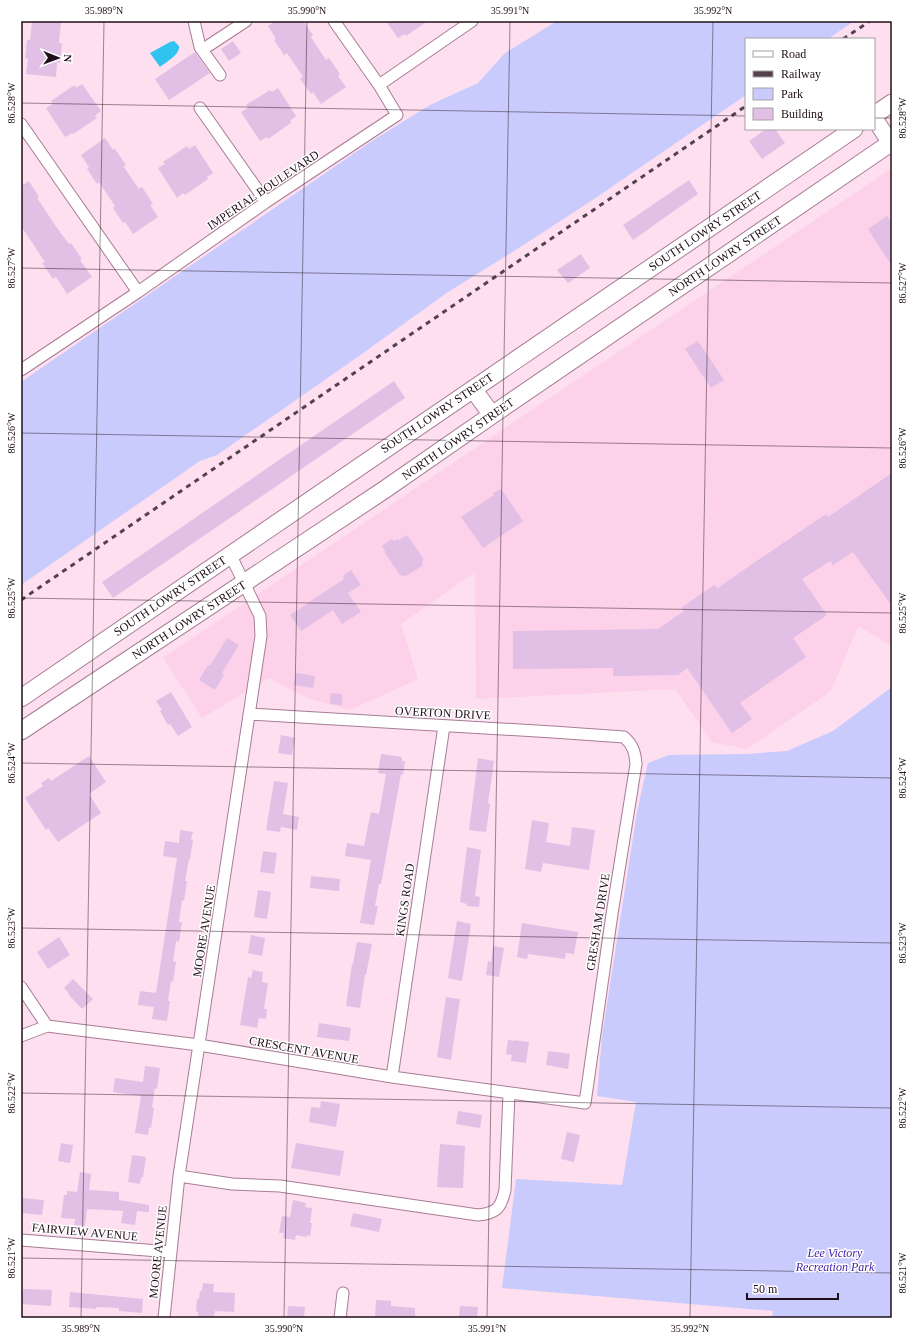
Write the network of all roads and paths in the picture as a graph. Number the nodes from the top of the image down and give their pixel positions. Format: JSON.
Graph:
{"nodes":[{"id":1,"x":194,"y":21,"type":"edge"},
{"id":2,"x":246,"y":21,"type":"edge"},
{"id":3,"x":334,"y":21,"type":"edge"},
{"id":4,"x":472,"y":21,"type":"edge"},
{"id":5,"x":202,"y":50,"type":"junction"},
{"id":6,"x":220,"y":75,"type":"dead end"},
{"id":7,"x":379,"y":85,"type":"junction"},
{"id":8,"x":892,"y":103,"type":"edge"},
{"id":9,"x":200,"y":108,"type":"dead end"},
{"id":10,"x":875,"y":115,"type":"edge"},
{"id":11,"x":875,"y":118,"type":"edge"},
{"id":12,"x":21,"y":124,"type":"edge"},
{"id":13,"x":853,"y":130,"type":"edge"},
{"id":14,"x":891,"y":144,"type":"edge"},
{"id":15,"x":266,"y":202,"type":"junction"},
{"id":16,"x":138,"y":292,"type":"junction"},
{"id":17,"x":21,"y":370,"type":"edge"},
{"id":18,"x":473,"y":389,"type":"junction"},
{"id":19,"x":492,"y":414,"type":"junction"},
{"id":20,"x":230,"y":554,"type":"junction"},
{"id":21,"x":244,"y":584,"type":"junction"},
{"id":22,"x":24,"y":696,"type":"edge"},
{"id":23,"x":249,"y":714,"type":"junction"},
{"id":24,"x":42,"y":717,"type":"junction"},
{"id":25,"x":444,"y":726,"type":"junction"},
{"id":26,"x":21,"y":731,"type":"edge"},
{"id":27,"x":632,"y":746,"type":"joint"},
{"id":28,"x":21,"y":987,"type":"edge"},
{"id":29,"x":47,"y":1026,"type":"junction"},
{"id":30,"x":21,"y":1036,"type":"edge"},
{"id":31,"x":200,"y":1045,"type":"junction"},
{"id":32,"x":392,"y":1077,"type":"junction"},
{"id":33,"x":509,"y":1093,"type":"junction"},
{"id":34,"x":585,"y":1103,"type":"joint"},
{"id":35,"x":178,"y":1176,"type":"junction"},
{"id":36,"x":21,"y":1240,"type":"edge"},
{"id":37,"x":171,"y":1252,"type":"junction"},
{"id":38,"x":343,"y":1293,"type":"dead end"},
{"id":39,"x":164,"y":1318,"type":"edge"},
{"id":40,"x":340,"y":1318,"type":"edge"}],
"edges":[{"from":1,"to":5,"type":"street"},
{"from":2,"to":5,"type":"street"},
{"from":3,"to":7,"type":"street"},
{"from":4,"to":7,"type":"street"},
{"from":5,"to":6,"type":"street"},
{"from":7,"to":15,"type":"street","name":"IMPERIAL BOULEVARD"},
{"from":8,"to":10,"type":"main road"},
{"from":9,"to":15,"type":"street"},
{"from":11,"to":14,"type":"street"},
{"from":12,"to":16,"type":"street"},
{"from":13,"to":18,"type":"main road","name":"SOUTH LOWRY STREET"},
{"from":14,"to":19,"type":"main road","name":"NORTH LOWRY STREET"},
{"from":15,"to":16,"type":"street","name":"IMPERIAL BOULEVARD"},
{"from":16,"to":17,"type":"street","name":"IMPERIAL BOULEVARD"},
{"from":18,"to":19,"type":"main road"},
{"from":18,"to":20,"type":"main road","name":"SOUTH LOWRY STREET"},
{"from":19,"to":21,"type":"main road","name":"NORTH LOWRY STREET"},
{"from":20,"to":21,"type":"street","name":"MOORE AVENUE"},
{"from":20,"to":22,"type":"main road","name":"SOUTH LOWRY STREET"},
{"from":21,"to":23,"type":"street","name":"MOORE AVENUE"},
{"from":21,"to":24,"type":"main road","name":"NORTH LOWRY STREET"},
{"from":22,"to":24,"type":"main road"},
{"from":23,"to":25,"type":"street","name":"OVERTON DRIVE"},
{"from":23,"to":31,"type":"street","name":"MOORE AVENUE"},
{"from":24,"to":26,"type":"main road","name":"NORTH LOWRY STREET"},
{"from":25,"to":27,"type":"street","name":"OVERTON DRIVE"},
{"from":25,"to":32,"type":"street","name":"KINGS ROAD"},
{"from":27,"to":34,"type":"street","name":"GRESHAM DRIVE"},
{"from":28,"to":29,"type":"street"},
{"from":29,"to":30,"type":"street","name":"CRESCENT AVENUE"},
{"from":29,"to":31,"type":"street","name":"CRESCENT AVENUE"},
{"from":31,"to":32,"type":"street","name":"CRESCENT AVENUE"},
{"from":31,"to":35,"type":"street","name":"MOORE AVENUE"},
{"from":32,"to":33,"type":"street","name":"CRESCENT AVENUE"},
{"from":33,"to":34,"type":"street","name":"CRESCENT AVENUE"},
{"from":33,"to":35,"type":"street"},
{"from":35,"to":37,"type":"street","name":"MOORE AVENUE"},
{"from":36,"to":37,"type":"street","name":"FAIRVIEW AVENUE"},
{"from":37,"to":39,"type":"street","name":"MOORE AVENUE"},
{"from":38,"to":40,"type":"street"}]}
